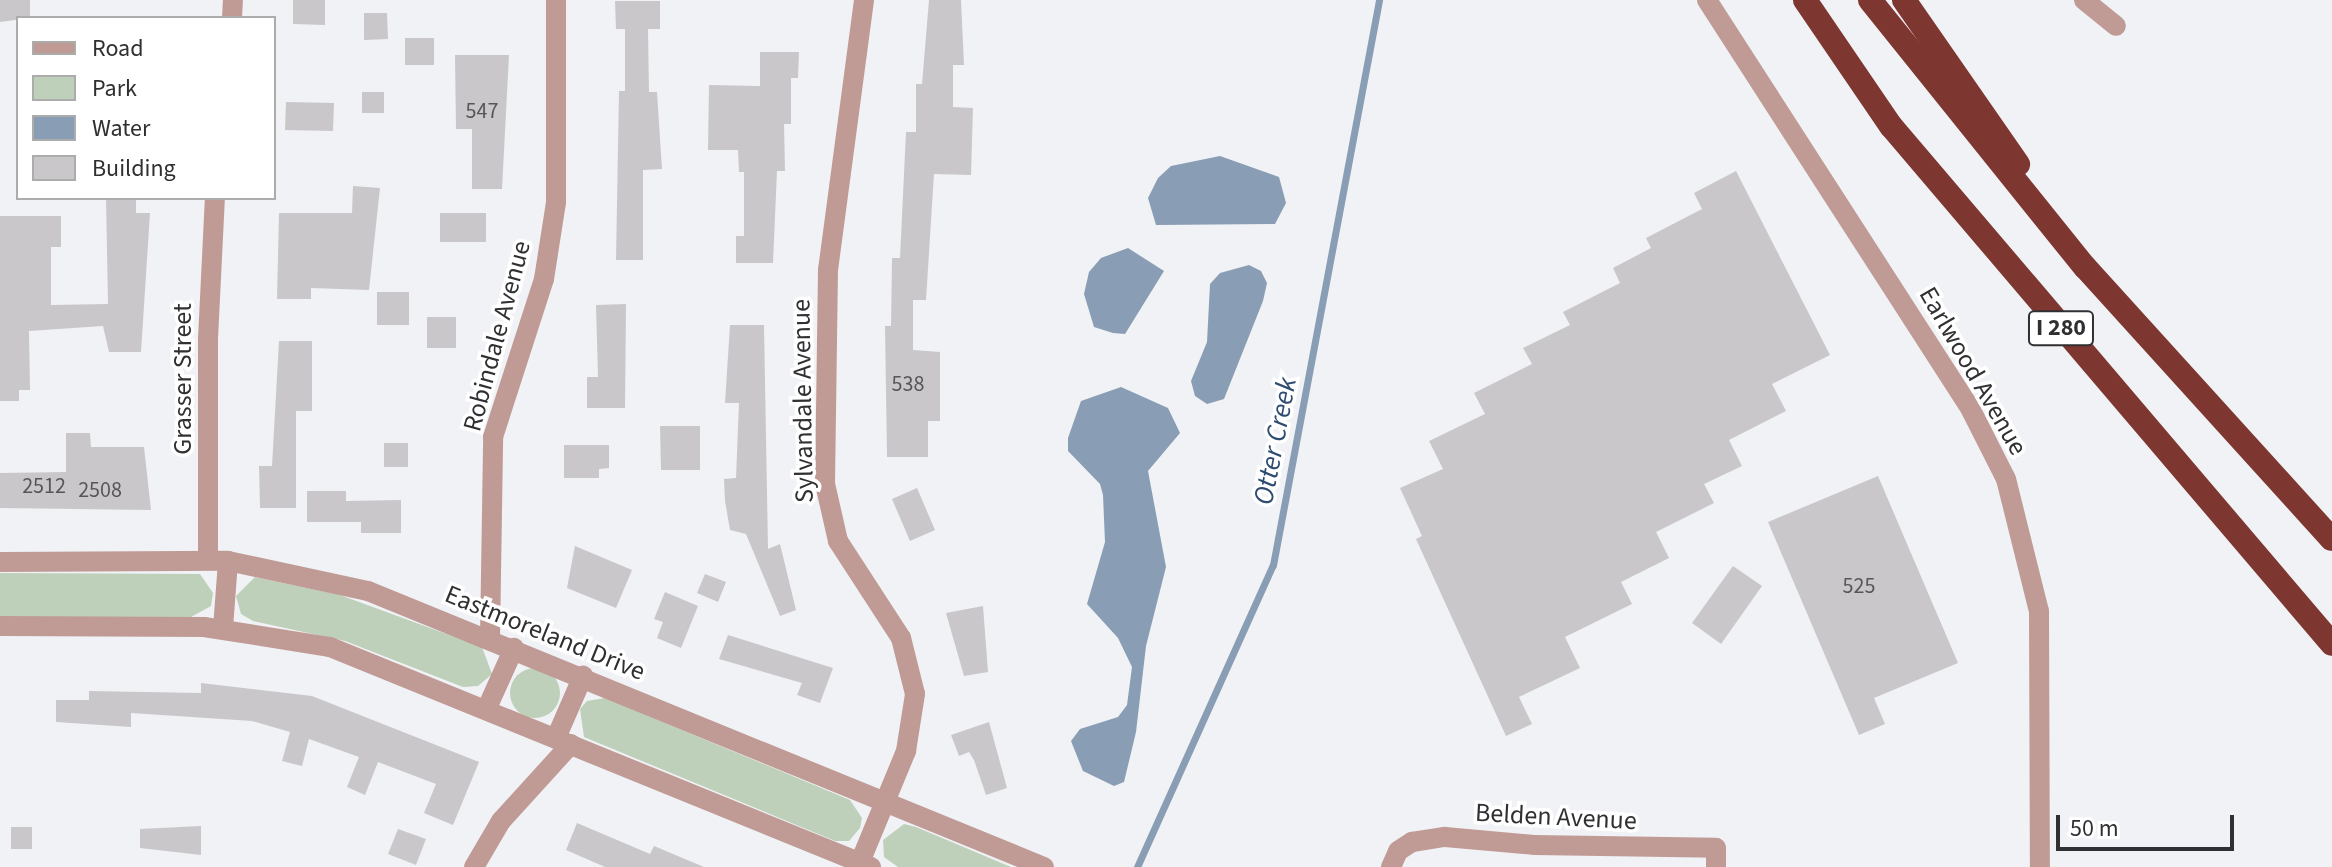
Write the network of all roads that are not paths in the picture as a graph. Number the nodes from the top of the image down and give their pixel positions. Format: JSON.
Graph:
{"nodes":[{"id":1,"x":556,"y":0,"type":"edge"},
{"id":2,"x":864,"y":0,"type":"edge"},
{"id":3,"x":1707,"y":0,"type":"edge"},
{"id":4,"x":1805,"y":0,"type":"edge"},
{"id":5,"x":1870,"y":0,"type":"edge"},
{"id":6,"x":1904,"y":0,"type":"edge"},
{"id":7,"x":2084,"y":0,"type":"edge"},
{"id":8,"x":2116,"y":26,"type":"dead end"},
{"id":9,"x":215,"y":200,"type":"edge"},
{"id":10,"x":2085,"y":267,"type":"junction"},
{"id":11,"x":2332,"y":539,"type":"edge"},
{"id":12,"x":218,"y":561,"type":"junction"},
{"id":13,"x":0,"y":562,"type":"edge"},
{"id":14,"x":0,"y":626,"type":"edge"},
{"id":15,"x":223,"y":628,"type":"junction"},
{"id":16,"x":490,"y":638,"type":"junction"},
{"id":17,"x":2332,"y":644,"type":"edge"},
{"id":18,"x":514,"y":648,"type":"junction"},
{"id":19,"x":583,"y":676,"type":"junction"},
{"id":20,"x":487,"y":708,"type":"junction"},
{"id":21,"x":564,"y":741,"type":"junction"},
{"id":22,"x":884,"y":803,"type":"junction"},
{"id":23,"x":1716,"y":858,"type":"edge"},
{"id":24,"x":1394,"y":859,"type":"edge"},
{"id":25,"x":863,"y":865,"type":"edge"},
{"id":26,"x":474,"y":867,"type":"edge"},
{"id":27,"x":1044,"y":867,"type":"edge"},
{"id":28,"x":2040,"y":867,"type":"edge"}],
"edges":[{"from":1,"to":16,"type":"street","name":"Robindale Avenue"},
{"from":2,"to":22,"type":"street","name":"Sylvandale Avenue"},
{"from":3,"to":28,"type":"street","name":"Earlwood Avenue"},
{"from":4,"to":17,"type":"highway","number":"I 280"},
{"from":5,"to":10,"type":"highway","number":"I 280"},
{"from":6,"to":10,"type":"highway"},
{"from":7,"to":8,"type":"street"},
{"from":9,"to":12,"type":"street","name":"Grasser Street"},
{"from":10,"to":11,"type":"highway","number":"I 280"},
{"from":12,"to":13,"type":"street","name":"Eastmoreland Drive"},
{"from":12,"to":15,"type":"street","name":"Grasser Street"},
{"from":12,"to":16,"type":"street","name":"Eastmoreland Drive"},
{"from":14,"to":15,"type":"street"},
{"from":15,"to":20,"type":"street"},
{"from":16,"to":18,"type":"street","name":"Eastmoreland Drive"},
{"from":18,"to":19,"type":"street","name":"Eastmoreland Drive"},
{"from":18,"to":20,"type":"street"},
{"from":19,"to":21,"type":"street"},
{"from":19,"to":22,"type":"street","name":"Eastmoreland Drive"},
{"from":20,"to":21,"type":"street"},
{"from":21,"to":25,"type":"street"},
{"from":21,"to":26,"type":"street"},
{"from":22,"to":25,"type":"street","name":"Sylvandale Avenue"},
{"from":22,"to":27,"type":"street","name":"Eastmoreland Drive"},
{"from":23,"to":24,"type":"street","name":"Belden Avenue"}]}
